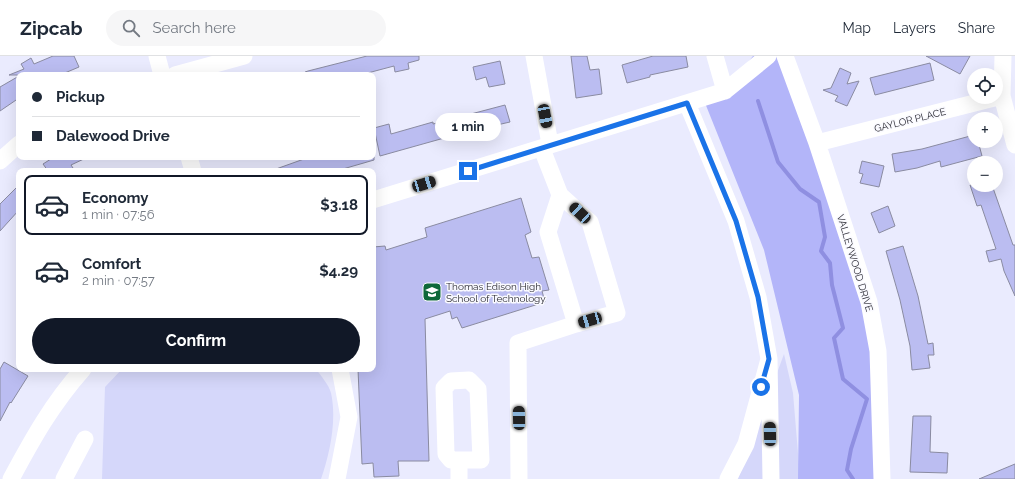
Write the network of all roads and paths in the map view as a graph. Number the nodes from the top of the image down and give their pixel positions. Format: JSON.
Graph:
{"nodes":[{"id":1,"x":156,"y":56,"type":"edge"},
{"id":2,"x":244,"y":56,"type":"edge"},
{"id":3,"x":534,"y":56,"type":"edge"},
{"id":4,"x":715,"y":56,"type":"edge"},
{"id":5,"x":753,"y":56,"type":"edge"},
{"id":6,"x":768,"y":56,"type":"edge"},
{"id":7,"x":785,"y":56,"type":"edge"},
{"id":8,"x":1003,"y":56,"type":"edge"},
{"id":9,"x":1003,"y":68,"type":"edge"},
{"id":10,"x":161,"y":72,"type":"edge"},
{"id":11,"x":186,"y":72,"type":"edge"},
{"id":12,"x":725,"y":91,"type":"junction"},
{"id":13,"x":1003,"y":100,"type":"edge"},
{"id":14,"x":687,"y":103,"type":"junction"},
{"id":15,"x":971,"y":104,"type":"edge"},
{"id":16,"x":817,"y":143,"type":"junction"},
{"id":17,"x":1015,"y":145,"type":"edge"},
{"id":18,"x":16,"y":147,"type":"edge"},
{"id":19,"x":546,"y":147,"type":"junction"},
{"id":20,"x":0,"y":161,"type":"edge"},
{"id":21,"x":560,"y":195,"type":"junction"},
{"id":22,"x":376,"y":199,"type":"edge"},
{"id":23,"x":576,"y":324,"type":"junction"},
{"id":24,"x":769,"y":359,"type":"junction"},
{"id":25,"x":80,"y":372,"type":"edge"},
{"id":26,"x":341,"y":372,"type":"edge"},
{"id":27,"x":85,"y":439,"type":"dead end"},
{"id":28,"x":459,"y":461,"type":"junction"},
{"id":29,"x":11,"y":479,"type":"edge"},
{"id":30,"x":64,"y":479,"type":"edge"},
{"id":31,"x":337,"y":479,"type":"edge"},
{"id":32,"x":460,"y":479,"type":"edge"},
{"id":33,"x":520,"y":479,"type":"edge"},
{"id":34,"x":728,"y":479,"type":"edge"},
{"id":35,"x":771,"y":479,"type":"edge"},
{"id":36,"x":882,"y":479,"type":"edge"}],
"edges":[{"from":1,"to":10,"type":"street"},
{"from":2,"to":11,"type":"street"},
{"from":3,"to":19,"type":"street"},
{"from":4,"to":12,"type":"street"},
{"from":5,"to":12,"type":"street"},
{"from":6,"to":12,"type":"street"},
{"from":7,"to":16,"type":"street","name":"VALLEYWOOD DRIVE"},
{"from":8,"to":9,"type":"street"},
{"from":12,"to":14,"type":"street"},
{"from":13,"to":17,"type":"street"},
{"from":14,"to":19,"type":"street"},
{"from":14,"to":24,"type":"street"},
{"from":15,"to":16,"type":"street","name":"GAYLOR PLACE"},
{"from":16,"to":36,"type":"street","name":"VALLEYWOOD DRIVE"},
{"from":18,"to":20,"type":"street"},
{"from":19,"to":21,"type":"street"},
{"from":19,"to":22,"type":"street"},
{"from":21,"to":23,"type":"street"},
{"from":21,"to":23,"type":"street"},
{"from":23,"to":33,"type":"street"},
{"from":24,"to":34,"type":"street"},
{"from":24,"to":35,"type":"street"},
{"from":25,"to":29,"type":"street"},
{"from":26,"to":31,"type":"street"},
{"from":27,"to":30,"type":"street"},
{"from":28,"to":28,"type":"street"},
{"from":28,"to":32,"type":"street"}]}
